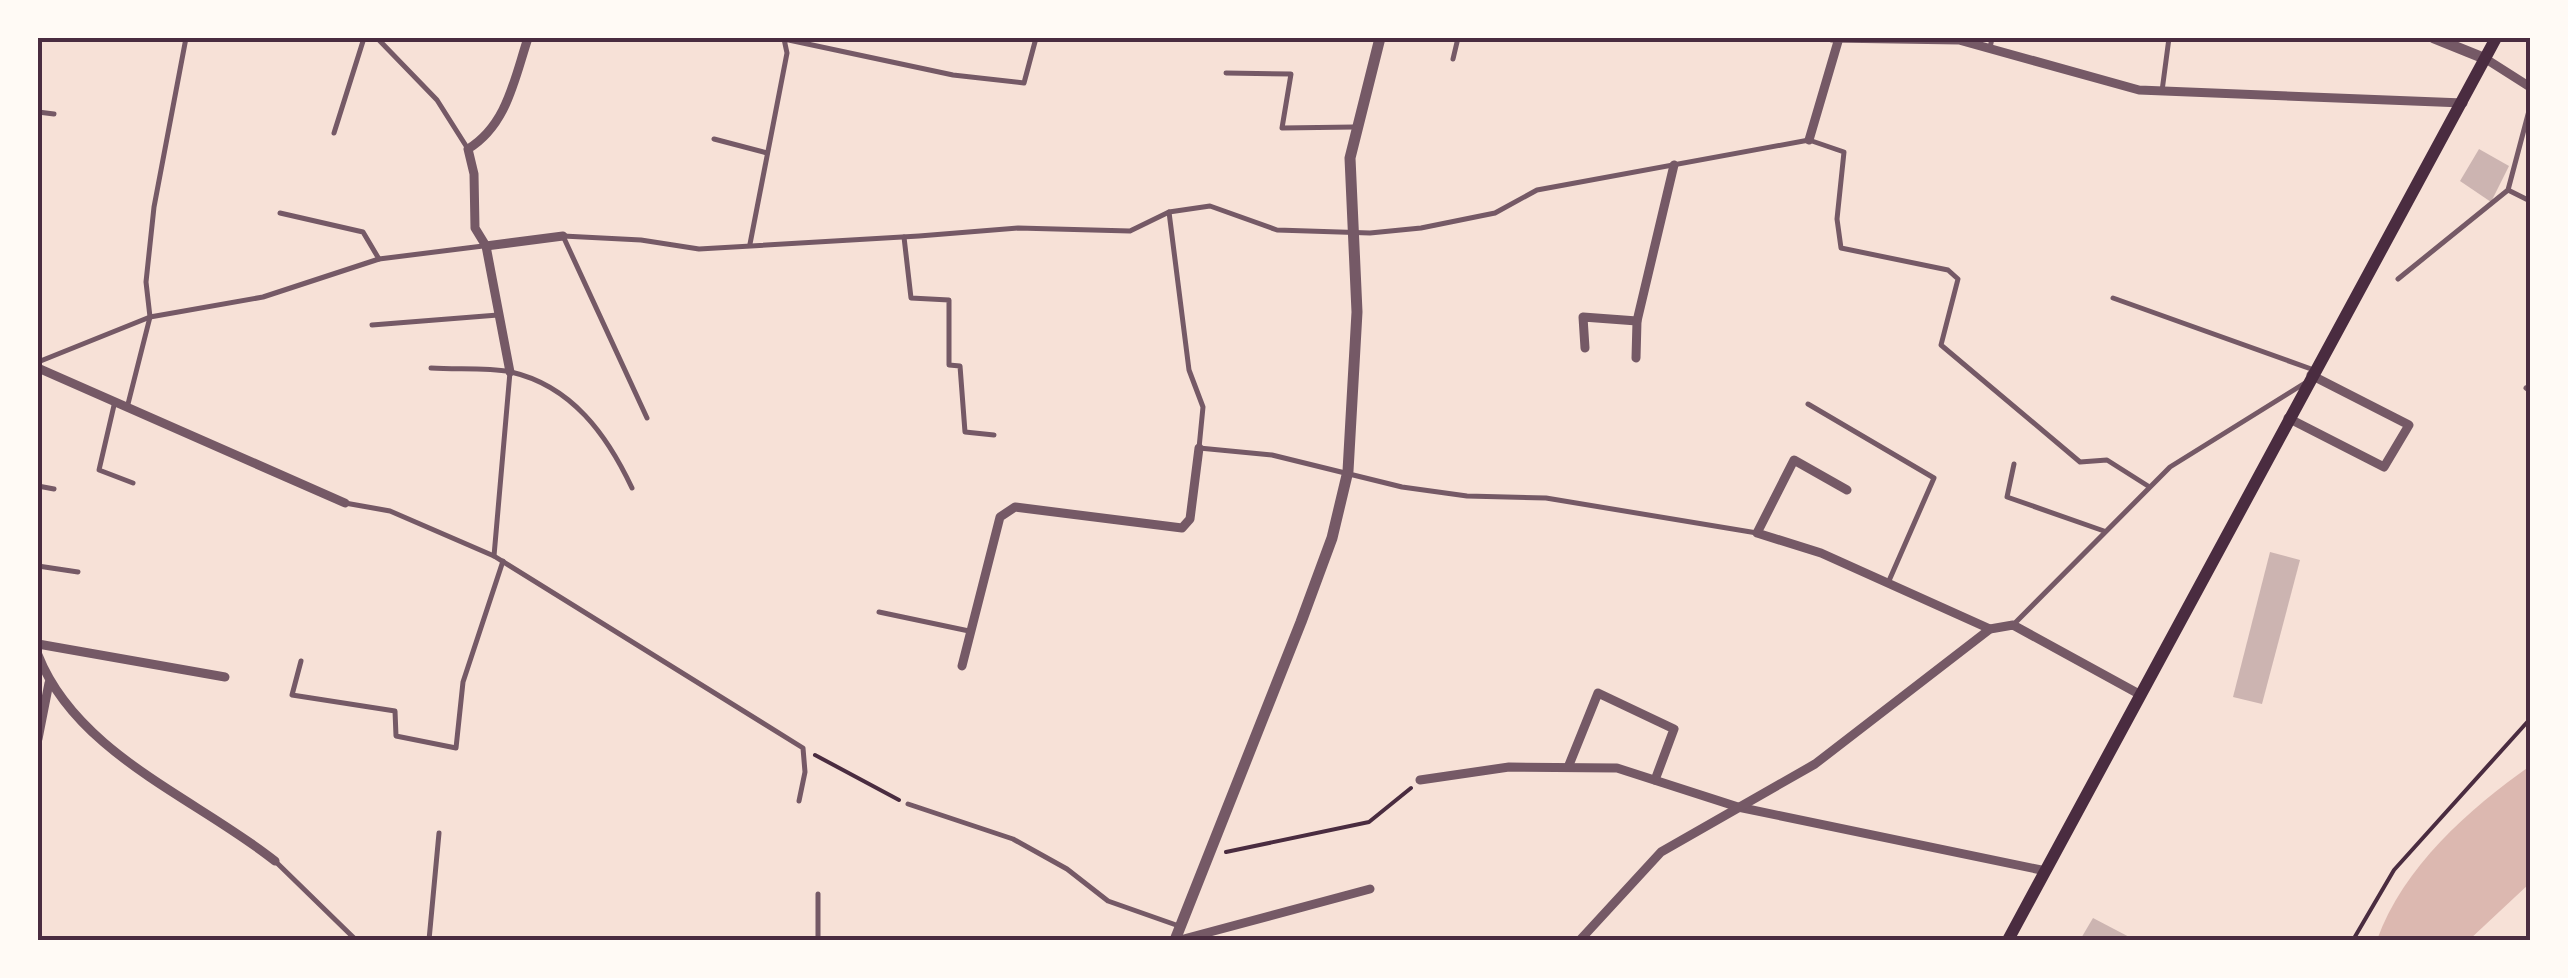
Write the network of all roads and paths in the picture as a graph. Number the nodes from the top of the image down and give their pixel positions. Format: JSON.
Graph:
{"nodes":[{"id":1,"x":186,"y":38,"type":"edge"},
{"id":2,"x":364,"y":38,"type":"edge"},
{"id":3,"x":377,"y":38,"type":"edge"},
{"id":4,"x":528,"y":38,"type":"edge"},
{"id":5,"x":782,"y":38,"type":"edge"},
{"id":6,"x":1036,"y":38,"type":"edge"},
{"id":7,"x":1380,"y":38,"type":"edge"},
{"id":8,"x":1458,"y":38,"type":"edge"},
{"id":9,"x":1835,"y":38,"type":"edge"},
{"id":10,"x":1943,"y":38,"type":"edge"},
{"id":11,"x":2169,"y":38,"type":"edge"},
{"id":12,"x":2434,"y":38,"type":"edge"},
{"id":13,"x":2496,"y":38,"type":"edge"},
{"id":14,"x":1991,"y":43,"type":"edge"},
{"id":15,"x":2486,"y":59,"type":"junction"},
{"id":16,"x":1453,"y":60,"type":"dead end"},
{"id":17,"x":1226,"y":73,"type":"dead end"},
{"id":18,"x":2530,"y":88,"type":"edge"},
{"id":19,"x":2162,"y":92,"type":"junction"},
{"id":20,"x":2464,"y":103,"type":"junction"},
{"id":21,"x":2530,"y":107,"type":"edge"},
{"id":22,"x":38,"y":112,"type":"edge"},
{"id":23,"x":54,"y":114,"type":"dead end"},
{"id":24,"x":1358,"y":126,"type":"junction"},
{"id":25,"x":334,"y":133,"type":"dead end"},
{"id":26,"x":714,"y":140,"type":"dead end"},
{"id":27,"x":1809,"y":140,"type":"junction"},
{"id":28,"x":468,"y":150,"type":"junction"},
{"id":29,"x":767,"y":153,"type":"junction"},
{"id":30,"x":1674,"y":165,"type":"junction"},
{"id":31,"x":2508,"y":190,"type":"junction"},
{"id":32,"x":2530,"y":201,"type":"edge"},
{"id":33,"x":1169,"y":212,"type":"junction"},
{"id":34,"x":280,"y":213,"type":"dead end"},
{"id":35,"x":1354,"y":233,"type":"junction"},
{"id":36,"x":564,"y":236,"type":"junction"},
{"id":37,"x":904,"y":237,"type":"junction"},
{"id":38,"x":750,"y":244,"type":"junction"},
{"id":39,"x":486,"y":246,"type":"junction"},
{"id":40,"x":379,"y":259,"type":"junction"},
{"id":41,"x":2398,"y":279,"type":"dead end"},
{"id":42,"x":2113,"y":298,"type":"dead end"},
{"id":43,"x":500,"y":315,"type":"junction"},
{"id":44,"x":150,"y":318,"type":"junction"},
{"id":45,"x":1636,"y":321,"type":"junction"},
{"id":46,"x":372,"y":325,"type":"dead end"},
{"id":47,"x":1585,"y":348,"type":"dead end"},
{"id":48,"x":1636,"y":358,"type":"dead end"},
{"id":49,"x":38,"y":365,"type":"edge"},
{"id":50,"x":431,"y":368,"type":"dead end"},
{"id":51,"x":510,"y":372,"type":"junction"},
{"id":52,"x":2311,"y":376,"type":"junction"},
{"id":53,"x":116,"y":399,"type":"junction"},
{"id":54,"x":128,"y":404,"type":"junction"},
{"id":55,"x":1808,"y":404,"type":"dead end"},
{"id":56,"x":647,"y":418,"type":"dead end"},
{"id":57,"x":2288,"y":418,"type":"junction"},
{"id":58,"x":994,"y":435,"type":"dead end"},
{"id":59,"x":1199,"y":448,"type":"junction"},
{"id":60,"x":2014,"y":464,"type":"dead end"},
{"id":61,"x":1348,"y":471,"type":"junction"},
{"id":62,"x":133,"y":482,"type":"dead end"},
{"id":63,"x":38,"y":486,"type":"edge"},
{"id":64,"x":2148,"y":486,"type":"junction"},
{"id":65,"x":632,"y":488,"type":"dead end"},
{"id":66,"x":54,"y":489,"type":"dead end"},
{"id":67,"x":1847,"y":490,"type":"dead end"},
{"id":68,"x":345,"y":504,"type":"joint"},
{"id":69,"x":2104,"y":532,"type":"junction"},
{"id":70,"x":1757,"y":533,"type":"junction"},
{"id":71,"x":494,"y":556,"type":"junction"},
{"id":72,"x":503,"y":561,"type":"junction"},
{"id":73,"x":38,"y":566,"type":"edge"},
{"id":74,"x":78,"y":572,"type":"dead end"},
{"id":75,"x":1888,"y":583,"type":"junction"},
{"id":76,"x":879,"y":612,"type":"dead end"},
{"id":77,"x":2013,"y":626,"type":"junction"},
{"id":78,"x":1990,"y":629,"type":"junction"},
{"id":79,"x":971,"y":632,"type":"junction"},
{"id":80,"x":38,"y":644,"type":"edge"},
{"id":81,"x":38,"y":655,"type":"edge"},
{"id":82,"x":301,"y":661,"type":"dead end"},
{"id":83,"x":962,"y":666,"type":"dead end"},
{"id":84,"x":225,"y":677,"type":"dead end"},
{"id":85,"x":49,"y":684,"type":"junction"},
{"id":86,"x":2140,"y":694,"type":"junction"},
{"id":87,"x":2530,"y":719,"type":"edge"},
{"id":88,"x":38,"y":739,"type":"edge"},
{"id":89,"x":803,"y":748,"type":"junction"},
{"id":90,"x":1569,"y":765,"type":"junction"},
{"id":91,"x":1420,"y":780,"type":"joint"},
{"id":92,"x":1654,"y":780,"type":"junction"},
{"id":93,"x":800,"y":800,"type":"dead end"},
{"id":94,"x":908,"y":804,"type":"joint"},
{"id":95,"x":1738,"y":807,"type":"junction"},
{"id":96,"x":438,"y":833,"type":"dead end"},
{"id":97,"x":1211,"y":855,"type":"junction"},
{"id":98,"x":275,"y":861,"type":"joint"},
{"id":99,"x":2046,"y":871,"type":"junction"},
{"id":100,"x":1370,"y":889,"type":"dead end"},
{"id":101,"x":818,"y":894,"type":"dead end"},
{"id":102,"x":1179,"y":936,"type":"edge"},
{"id":103,"x":356,"y":940,"type":"edge"},
{"id":104,"x":429,"y":940,"type":"edge"},
{"id":105,"x":818,"y":940,"type":"edge"},
{"id":106,"x":1580,"y":940,"type":"edge"},
{"id":107,"x":2008,"y":940,"type":"edge"},
{"id":108,"x":2352,"y":940,"type":"edge"}],
"edges":[{"from":1,"to":44,"type":"lane"},
{"from":2,"to":25,"type":"lane"},
{"from":3,"to":28,"type":"lane"},
{"from":4,"to":28,"type":"street"},
{"from":5,"to":6,"type":"lane"},
{"from":5,"to":29,"type":"lane"},
{"from":7,"to":24,"type":"street"},
{"from":8,"to":16,"type":"lane"},
{"from":9,"to":10,"type":"street"},
{"from":9,"to":27,"type":"street"},
{"from":10,"to":14,"type":"street"},
{"from":11,"to":19,"type":"lane"},
{"from":12,"to":15,"type":"street"},
{"from":13,"to":15,"type":"main road"},
{"from":14,"to":19,"type":"street"},
{"from":15,"to":18,"type":"street"},
{"from":15,"to":20,"type":"main road"},
{"from":17,"to":24,"type":"lane"},
{"from":19,"to":20,"type":"street"},
{"from":20,"to":52,"type":"main road"},
{"from":21,"to":31,"type":"lane"},
{"from":22,"to":23,"type":"lane"},
{"from":24,"to":35,"type":"street"},
{"from":26,"to":29,"type":"lane"},
{"from":27,"to":30,"type":"lane"},
{"from":27,"to":64,"type":"lane"},
{"from":28,"to":39,"type":"street"},
{"from":29,"to":38,"type":"lane"},
{"from":30,"to":35,"type":"lane"},
{"from":30,"to":45,"type":"street"},
{"from":31,"to":32,"type":"lane"},
{"from":31,"to":41,"type":"lane"},
{"from":33,"to":35,"type":"lane"},
{"from":33,"to":37,"type":"lane"},
{"from":33,"to":59,"type":"lane"},
{"from":34,"to":40,"type":"lane"},
{"from":35,"to":61,"type":"street"},
{"from":36,"to":38,"type":"lane"},
{"from":36,"to":39,"type":"street"},
{"from":36,"to":56,"type":"lane"},
{"from":37,"to":38,"type":"lane"},
{"from":37,"to":58,"type":"lane"},
{"from":39,"to":40,"type":"lane"},
{"from":39,"to":43,"type":"street"},
{"from":40,"to":44,"type":"lane"},
{"from":42,"to":52,"type":"lane"},
{"from":43,"to":46,"type":"lane"},
{"from":43,"to":51,"type":"street"},
{"from":44,"to":49,"type":"lane"},
{"from":44,"to":54,"type":"lane"},
{"from":45,"to":47,"type":"street"},
{"from":45,"to":48,"type":"street"},
{"from":49,"to":53,"type":"street"},
{"from":50,"to":51,"type":"lane"},
{"from":51,"to":65,"type":"lane"},
{"from":51,"to":71,"type":"lane"},
{"from":52,"to":57,"type":"main road"},
{"from":52,"to":57,"type":"street"},
{"from":52,"to":64,"type":"lane"},
{"from":53,"to":54,"type":"street"},
{"from":53,"to":62,"type":"lane"},
{"from":54,"to":68,"type":"street"},
{"from":55,"to":75,"type":"lane"},
{"from":57,"to":86,"type":"main road"},
{"from":59,"to":61,"type":"lane"},
{"from":59,"to":79,"type":"street"},
{"from":60,"to":69,"type":"lane"},
{"from":61,"to":70,"type":"lane"},
{"from":61,"to":97,"type":"street"},
{"from":63,"to":66,"type":"lane"},
{"from":64,"to":69,"type":"lane"},
{"from":67,"to":70,"type":"street"},
{"from":68,"to":71,"type":"lane"},
{"from":69,"to":77,"type":"lane"},
{"from":70,"to":75,"type":"street"},
{"from":71,"to":72,"type":"lane"},
{"from":72,"to":82,"type":"lane"},
{"from":72,"to":89,"type":"lane"},
{"from":73,"to":74,"type":"lane"},
{"from":75,"to":78,"type":"street"},
{"from":76,"to":79,"type":"lane"},
{"from":77,"to":78,"type":"street"},
{"from":77,"to":86,"type":"street"},
{"from":78,"to":95,"type":"street"},
{"from":79,"to":83,"type":"street"},
{"from":80,"to":84,"type":"street"},
{"from":81,"to":85,"type":"street"},
{"from":85,"to":88,"type":"street"},
{"from":85,"to":98,"type":"street"},
{"from":86,"to":99,"type":"main road"},
{"from":87,"to":108,"type":"path"},
{"from":89,"to":93,"type":"lane"},
{"from":89,"to":94,"type":"path"},
{"from":90,"to":91,"type":"street"},
{"from":90,"to":92,"type":"street"},
{"from":90,"to":92,"type":"street"},
{"from":91,"to":97,"type":"path"},
{"from":92,"to":95,"type":"street"},
{"from":94,"to":102,"type":"lane"},
{"from":95,"to":99,"type":"street"},
{"from":95,"to":106,"type":"street"},
{"from":96,"to":104,"type":"lane"},
{"from":97,"to":102,"type":"street"},
{"from":98,"to":103,"type":"lane"},
{"from":99,"to":107,"type":"main road"},
{"from":100,"to":102,"type":"street"},
{"from":101,"to":105,"type":"lane"}]}
